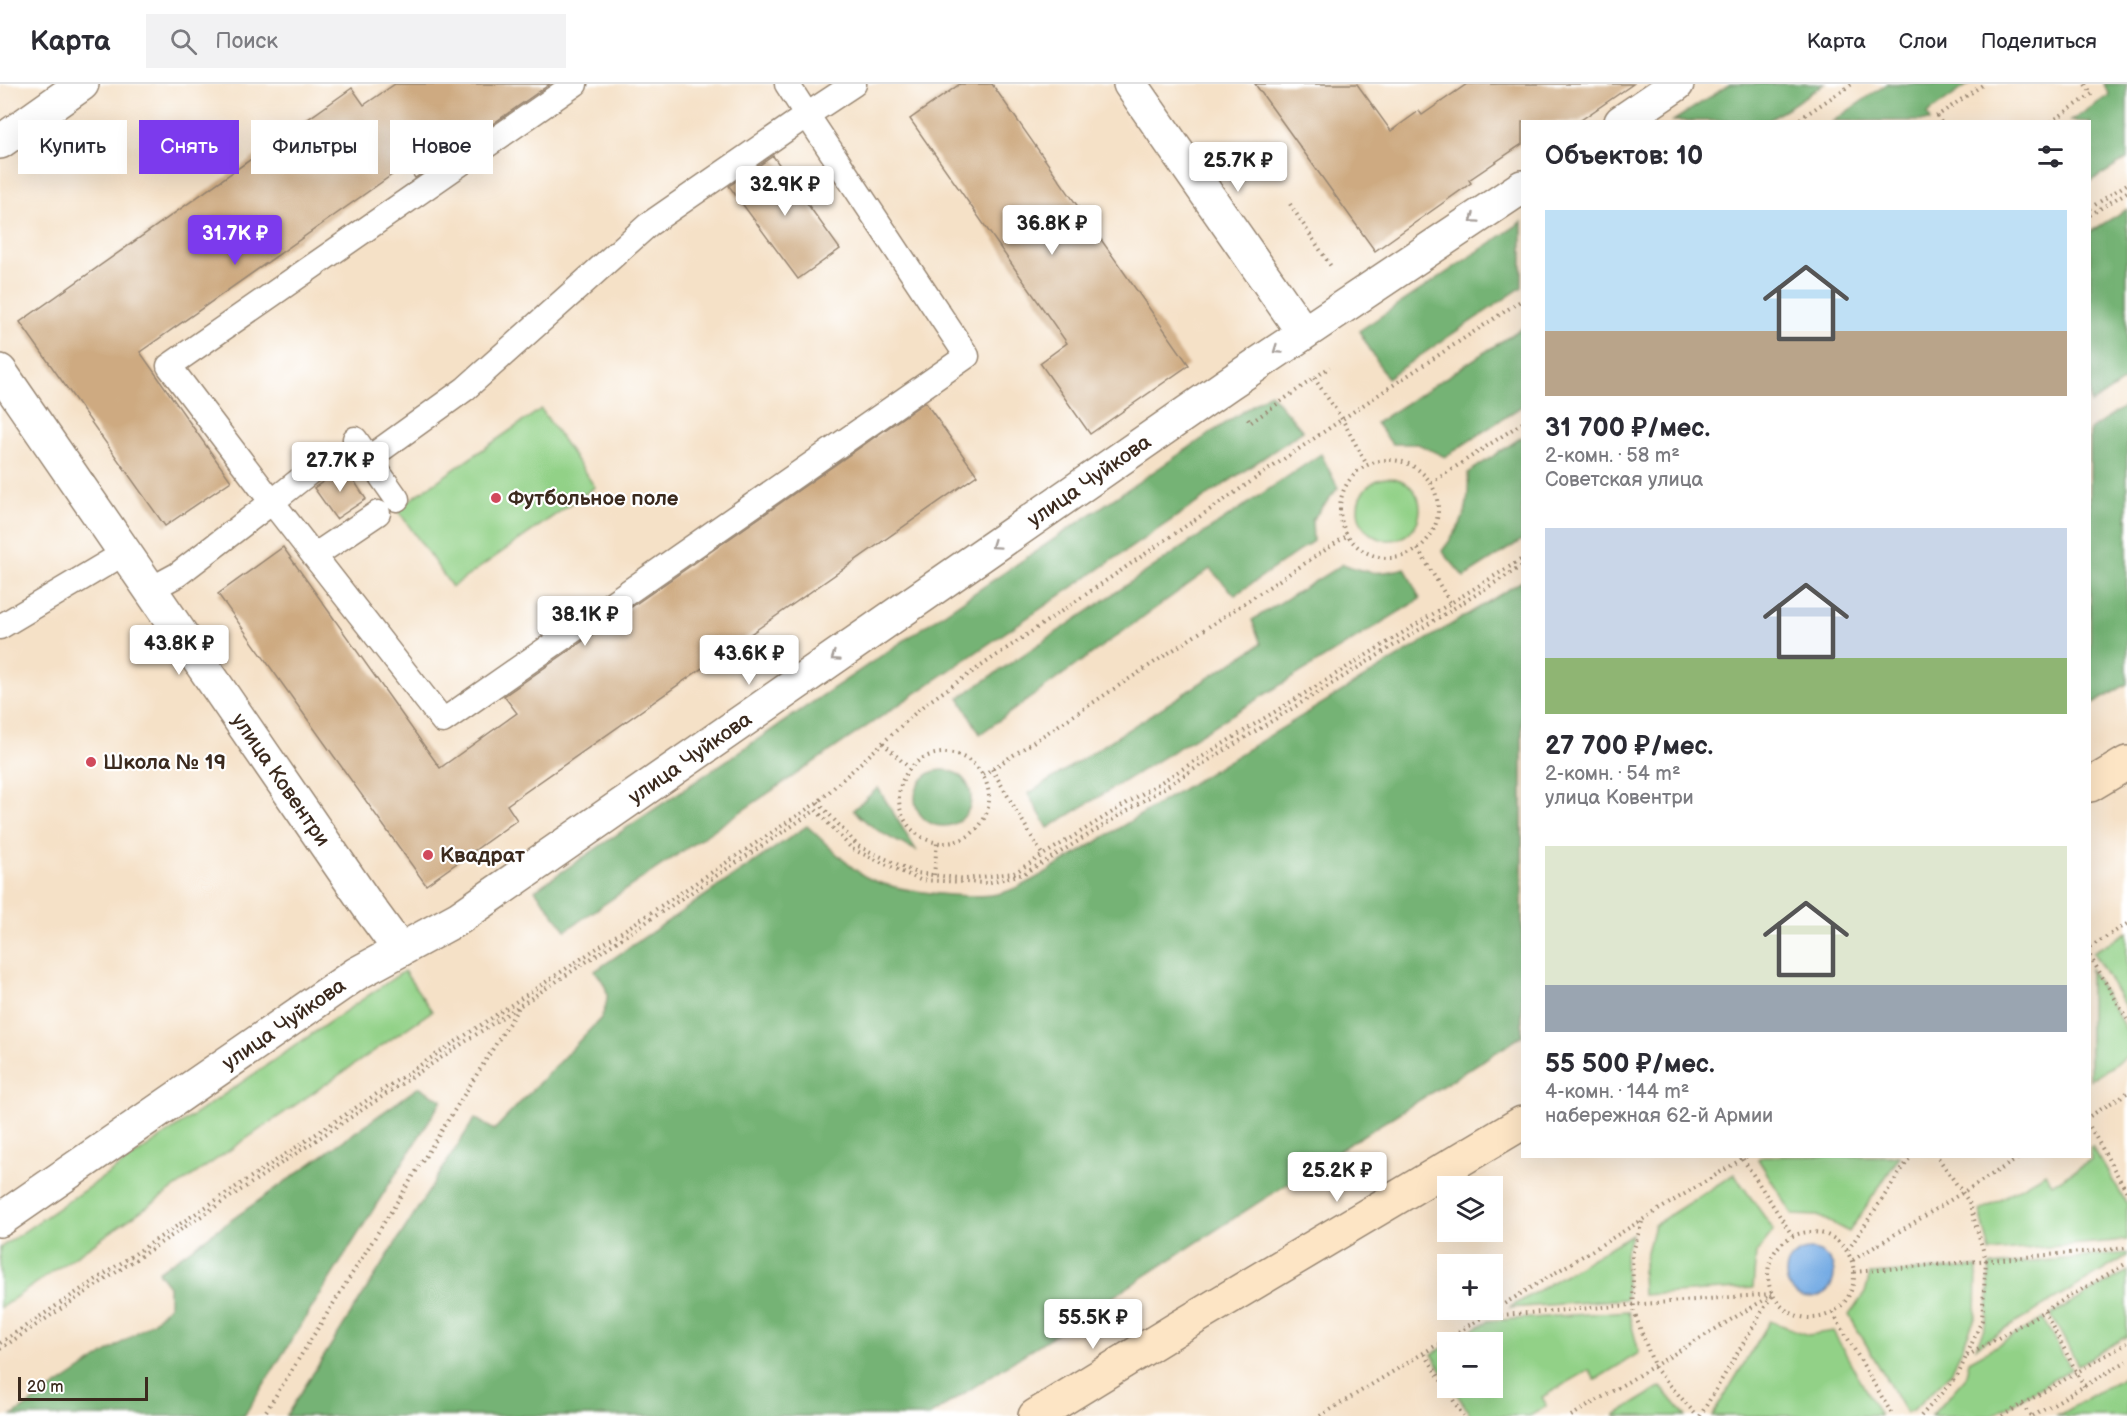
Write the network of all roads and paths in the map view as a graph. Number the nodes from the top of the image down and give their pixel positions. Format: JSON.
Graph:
{"nodes":[{"id":1,"x":82,"y":84,"type":"edge"},
{"id":2,"x":575,"y":84,"type":"edge"},
{"id":3,"x":787,"y":84,"type":"edge"},
{"id":4,"x":854,"y":84,"type":"edge"},
{"id":5,"x":1130,"y":84,"type":"edge"},
{"id":6,"x":1677,"y":84,"type":"edge"},
{"id":7,"x":1852,"y":84,"type":"edge"},
{"id":8,"x":1984,"y":84,"type":"edge"},
{"id":9,"x":2085,"y":84,"type":"edge"},
{"id":10,"x":807,"y":115,"type":"junction"},
{"id":11,"x":1624,"y":120,"type":"edge"},
{"id":12,"x":1798,"y":120,"type":"edge"},
{"id":13,"x":1940,"y":120,"type":"edge"},
{"id":14,"x":2054,"y":120,"type":"edge"},
{"id":15,"x":0,"y":142,"type":"edge"},
{"id":16,"x":2127,"y":184,"type":"edge"},
{"id":17,"x":1521,"y":188,"type":"edge"},
{"id":18,"x":2127,"y":192,"type":"edge"},
{"id":19,"x":1290,"y":204,"type":"dead end"},
{"id":20,"x":2091,"y":207,"type":"edge"},
{"id":21,"x":2091,"y":214,"type":"edge"},
{"id":22,"x":1335,"y":272,"type":"dead end"},
{"id":23,"x":1521,"y":301,"type":"edge"},
{"id":24,"x":1303,"y":332,"type":"junction"},
{"id":25,"x":0,"y":371,"type":"edge"},
{"id":26,"x":1314,"y":378,"type":"dead end"},
{"id":27,"x":1342,"y":419,"type":"junction"},
{"id":28,"x":1521,"y":424,"type":"edge"},
{"id":29,"x":355,"y":439,"type":"dead end"},
{"id":30,"x":330,"y":456,"type":"dead end"},
{"id":31,"x":368,"y":459,"type":"junction"},
{"id":32,"x":1367,"y":465,"type":"junction"},
{"id":33,"x":1431,"y":483,"type":"junction"},
{"id":34,"x":397,"y":499,"type":"dead end"},
{"id":35,"x":272,"y":502,"type":"junction"},
{"id":36,"x":378,"y":513,"type":"dead end"},
{"id":37,"x":1348,"y":535,"type":"junction"},
{"id":38,"x":1418,"y":549,"type":"junction"},
{"id":39,"x":126,"y":552,"type":"junction"},
{"id":40,"x":314,"y":556,"type":"junction"},
{"id":41,"x":1521,"y":560,"type":"edge"},
{"id":42,"x":1521,"y":567,"type":"edge"},
{"id":43,"x":151,"y":589,"type":"junction"},
{"id":44,"x":1451,"y":604,"type":"junction"},
{"id":45,"x":0,"y":627,"type":"edge"},
{"id":46,"x":884,"y":742,"type":"junction"},
{"id":47,"x":2127,"y":763,"type":"edge"},
{"id":48,"x":909,"y":768,"type":"junction"},
{"id":49,"x":992,"y":769,"type":"junction"},
{"id":50,"x":983,"y":775,"type":"junction"},
{"id":51,"x":2091,"y":784,"type":"edge"},
{"id":52,"x":818,"y":802,"type":"junction"},
{"id":53,"x":937,"y":843,"type":"junction"},
{"id":54,"x":1043,"y":856,"type":"junction"},
{"id":55,"x":934,"y":875,"type":"junction"},
{"id":56,"x":2127,"y":924,"type":"edge"},
{"id":57,"x":2091,"y":946,"type":"edge"},
{"id":58,"x":400,"y":950,"type":"junction"},
{"id":59,"x":2091,"y":958,"type":"edge"},
{"id":60,"x":524,"y":998,"type":"junction"},
{"id":61,"x":519,"y":1006,"type":"junction"},
{"id":62,"x":2127,"y":1019,"type":"edge"},
{"id":63,"x":2127,"y":1093,"type":"edge"},
{"id":64,"x":2091,"y":1115,"type":"edge"},
{"id":65,"x":1521,"y":1124,"type":"edge"},
{"id":66,"x":2091,"y":1129,"type":"edge"},
{"id":67,"x":1745,"y":1158,"type":"edge"},
{"id":68,"x":1910,"y":1158,"type":"edge"},
{"id":69,"x":1938,"y":1158,"type":"edge"},
{"id":70,"x":2019,"y":1158,"type":"edge"},
{"id":71,"x":2127,"y":1191,"type":"edge"},
{"id":72,"x":1963,"y":1192,"type":"junction"},
{"id":73,"x":0,"y":1220,"type":"edge"},
{"id":74,"x":1642,"y":1221,"type":"junction"},
{"id":75,"x":1792,"y":1235,"type":"junction"},
{"id":76,"x":2127,"y":1248,"type":"edge"},
{"id":77,"x":1848,"y":1251,"type":"junction"},
{"id":78,"x":1853,"y":1260,"type":"junction"},
{"id":79,"x":1986,"y":1260,"type":"junction"},
{"id":80,"x":2127,"y":1263,"type":"edge"},
{"id":81,"x":1854,"y":1272,"type":"junction"},
{"id":82,"x":1773,"y":1294,"type":"junction"},
{"id":83,"x":1503,"y":1306,"type":"edge"},
{"id":84,"x":2044,"y":1311,"type":"junction"},
{"id":85,"x":1833,"y":1313,"type":"junction"},
{"id":86,"x":1503,"y":1315,"type":"edge"},
{"id":87,"x":1480,"y":1320,"type":"edge"},
{"id":88,"x":0,"y":1343,"type":"edge"},
{"id":89,"x":2127,"y":1343,"type":"edge"},
{"id":90,"x":0,"y":1349,"type":"edge"},
{"id":91,"x":1425,"y":1354,"type":"junction"},
{"id":92,"x":1966,"y":1357,"type":"junction"},
{"id":93,"x":2127,"y":1361,"type":"edge"},
{"id":94,"x":2077,"y":1372,"type":"junction"},
{"id":95,"x":2084,"y":1386,"type":"junction"},
{"id":96,"x":2022,"y":1404,"type":"junction"},
{"id":97,"x":263,"y":1416,"type":"edge"},
{"id":98,"x":1035,"y":1416,"type":"edge"},
{"id":99,"x":1320,"y":1416,"type":"edge"},
{"id":100,"x":1463,"y":1416,"type":"edge"},
{"id":101,"x":1571,"y":1416,"type":"edge"},
{"id":102,"x":1699,"y":1416,"type":"edge"},
{"id":103,"x":1893,"y":1416,"type":"edge"},
{"id":104,"x":1921,"y":1416,"type":"edge"},
{"id":105,"x":2002,"y":1416,"type":"edge"},
{"id":106,"x":2032,"y":1416,"type":"edge"}],
"edges":[{"from":1,"to":15,"type":"street"},
{"from":2,"to":35,"type":"lane"},
{"from":3,"to":10,"type":"lane"},
{"from":4,"to":10,"type":"lane"},
{"from":5,"to":24,"type":"street"},
{"from":6,"to":11,"type":"street"},
{"from":7,"to":12,"type":"path"},
{"from":8,"to":13,"type":"path"},
{"from":9,"to":14,"type":"path"},
{"from":10,"to":31,"type":"lane"},
{"from":10,"to":40,"type":"lane"},
{"from":16,"to":20,"type":"path"},
{"from":17,"to":24,"type":"street","name":"улица Чуйкова","one_way":true},
{"from":18,"to":21,"type":"path"},
{"from":19,"to":22,"type":"path"},
{"from":23,"to":27,"type":"path"},
{"from":24,"to":58,"type":"street","name":"улица Чуйкова","one_way":true},
{"from":25,"to":39,"type":"street","name":"улица Ковентри"},
{"from":26,"to":27,"type":"path"},
{"from":27,"to":32,"type":"path"},
{"from":27,"to":46,"type":"path"},
{"from":28,"to":33,"type":"path"},
{"from":29,"to":31,"type":"lane"},
{"from":30,"to":35,"type":"lane"},
{"from":31,"to":34,"type":"lane"},
{"from":32,"to":33,"type":"path"},
{"from":32,"to":37,"type":"path"},
{"from":33,"to":38,"type":"path"},
{"from":35,"to":40,"type":"lane"},
{"from":35,"to":43,"type":"lane"},
{"from":36,"to":40,"type":"lane"},
{"from":37,"to":38,"type":"path"},
{"from":37,"to":49,"type":"path"},
{"from":38,"to":44,"type":"path"},
{"from":39,"to":43,"type":"street","name":"улица Ковентри"},
{"from":39,"to":45,"type":"lane"},
{"from":41,"to":44,"type":"path"},
{"from":42,"to":61,"type":"path"},
{"from":43,"to":58,"type":"street","name":"улица Ковентри"},
{"from":44,"to":54,"type":"path"},
{"from":46,"to":48,"type":"path"},
{"from":46,"to":52,"type":"path"},
{"from":47,"to":51,"type":"main road"},
{"from":48,"to":50,"type":"path"},
{"from":48,"to":53,"type":"path"},
{"from":49,"to":50,"type":"path"},
{"from":49,"to":54,"type":"path"},
{"from":50,"to":53,"type":"path"},
{"from":52,"to":55,"type":"path"},
{"from":52,"to":60,"type":"path"},
{"from":53,"to":55,"type":"path"},
{"from":54,"to":55,"type":"path"},
{"from":56,"to":57,"type":"path"},
{"from":58,"to":73,"type":"street","name":"улица Чуйкова"},
{"from":59,"to":62,"type":"path"},
{"from":60,"to":61,"type":"path"},
{"from":60,"to":88,"type":"path"},
{"from":61,"to":90,"type":"path"},
{"from":61,"to":97,"type":"path"},
{"from":63,"to":64,"type":"path"},
{"from":65,"to":98,"type":"main road"},
{"from":66,"to":71,"type":"path"},
{"from":67,"to":74,"type":"path"},
{"from":67,"to":75,"type":"path"},
{"from":68,"to":77,"type":"path"},
{"from":69,"to":72,"type":"path"},
{"from":70,"to":72,"type":"path"},
{"from":72,"to":78,"type":"path"},
{"from":72,"to":79,"type":"path"},
{"from":74,"to":83,"type":"path"},
{"from":74,"to":102,"type":"path"},
{"from":75,"to":77,"type":"path"},
{"from":75,"to":82,"type":"path"},
{"from":76,"to":79,"type":"path"},
{"from":77,"to":78,"type":"path"},
{"from":78,"to":81,"type":"path"},
{"from":79,"to":81,"type":"path"},
{"from":79,"to":92,"type":"path"},
{"from":80,"to":84,"type":"path"},
{"from":81,"to":85,"type":"path"},
{"from":82,"to":85,"type":"path"},
{"from":82,"to":86,"type":"path"},
{"from":82,"to":101,"type":"path"},
{"from":82,"to":102,"type":"path"},
{"from":84,"to":92,"type":"path"},
{"from":84,"to":94,"type":"path"},
{"from":85,"to":103,"type":"path"},
{"from":87,"to":91,"type":"path"},
{"from":89,"to":94,"type":"path"},
{"from":91,"to":99,"type":"path"},
{"from":91,"to":100,"type":"path"},
{"from":92,"to":104,"type":"path"},
{"from":93,"to":95,"type":"path"},
{"from":94,"to":95,"type":"path"},
{"from":94,"to":96,"type":"path"},
{"from":95,"to":106,"type":"path"},
{"from":96,"to":105,"type":"path"},
{"from":96,"to":106,"type":"path"}]}
